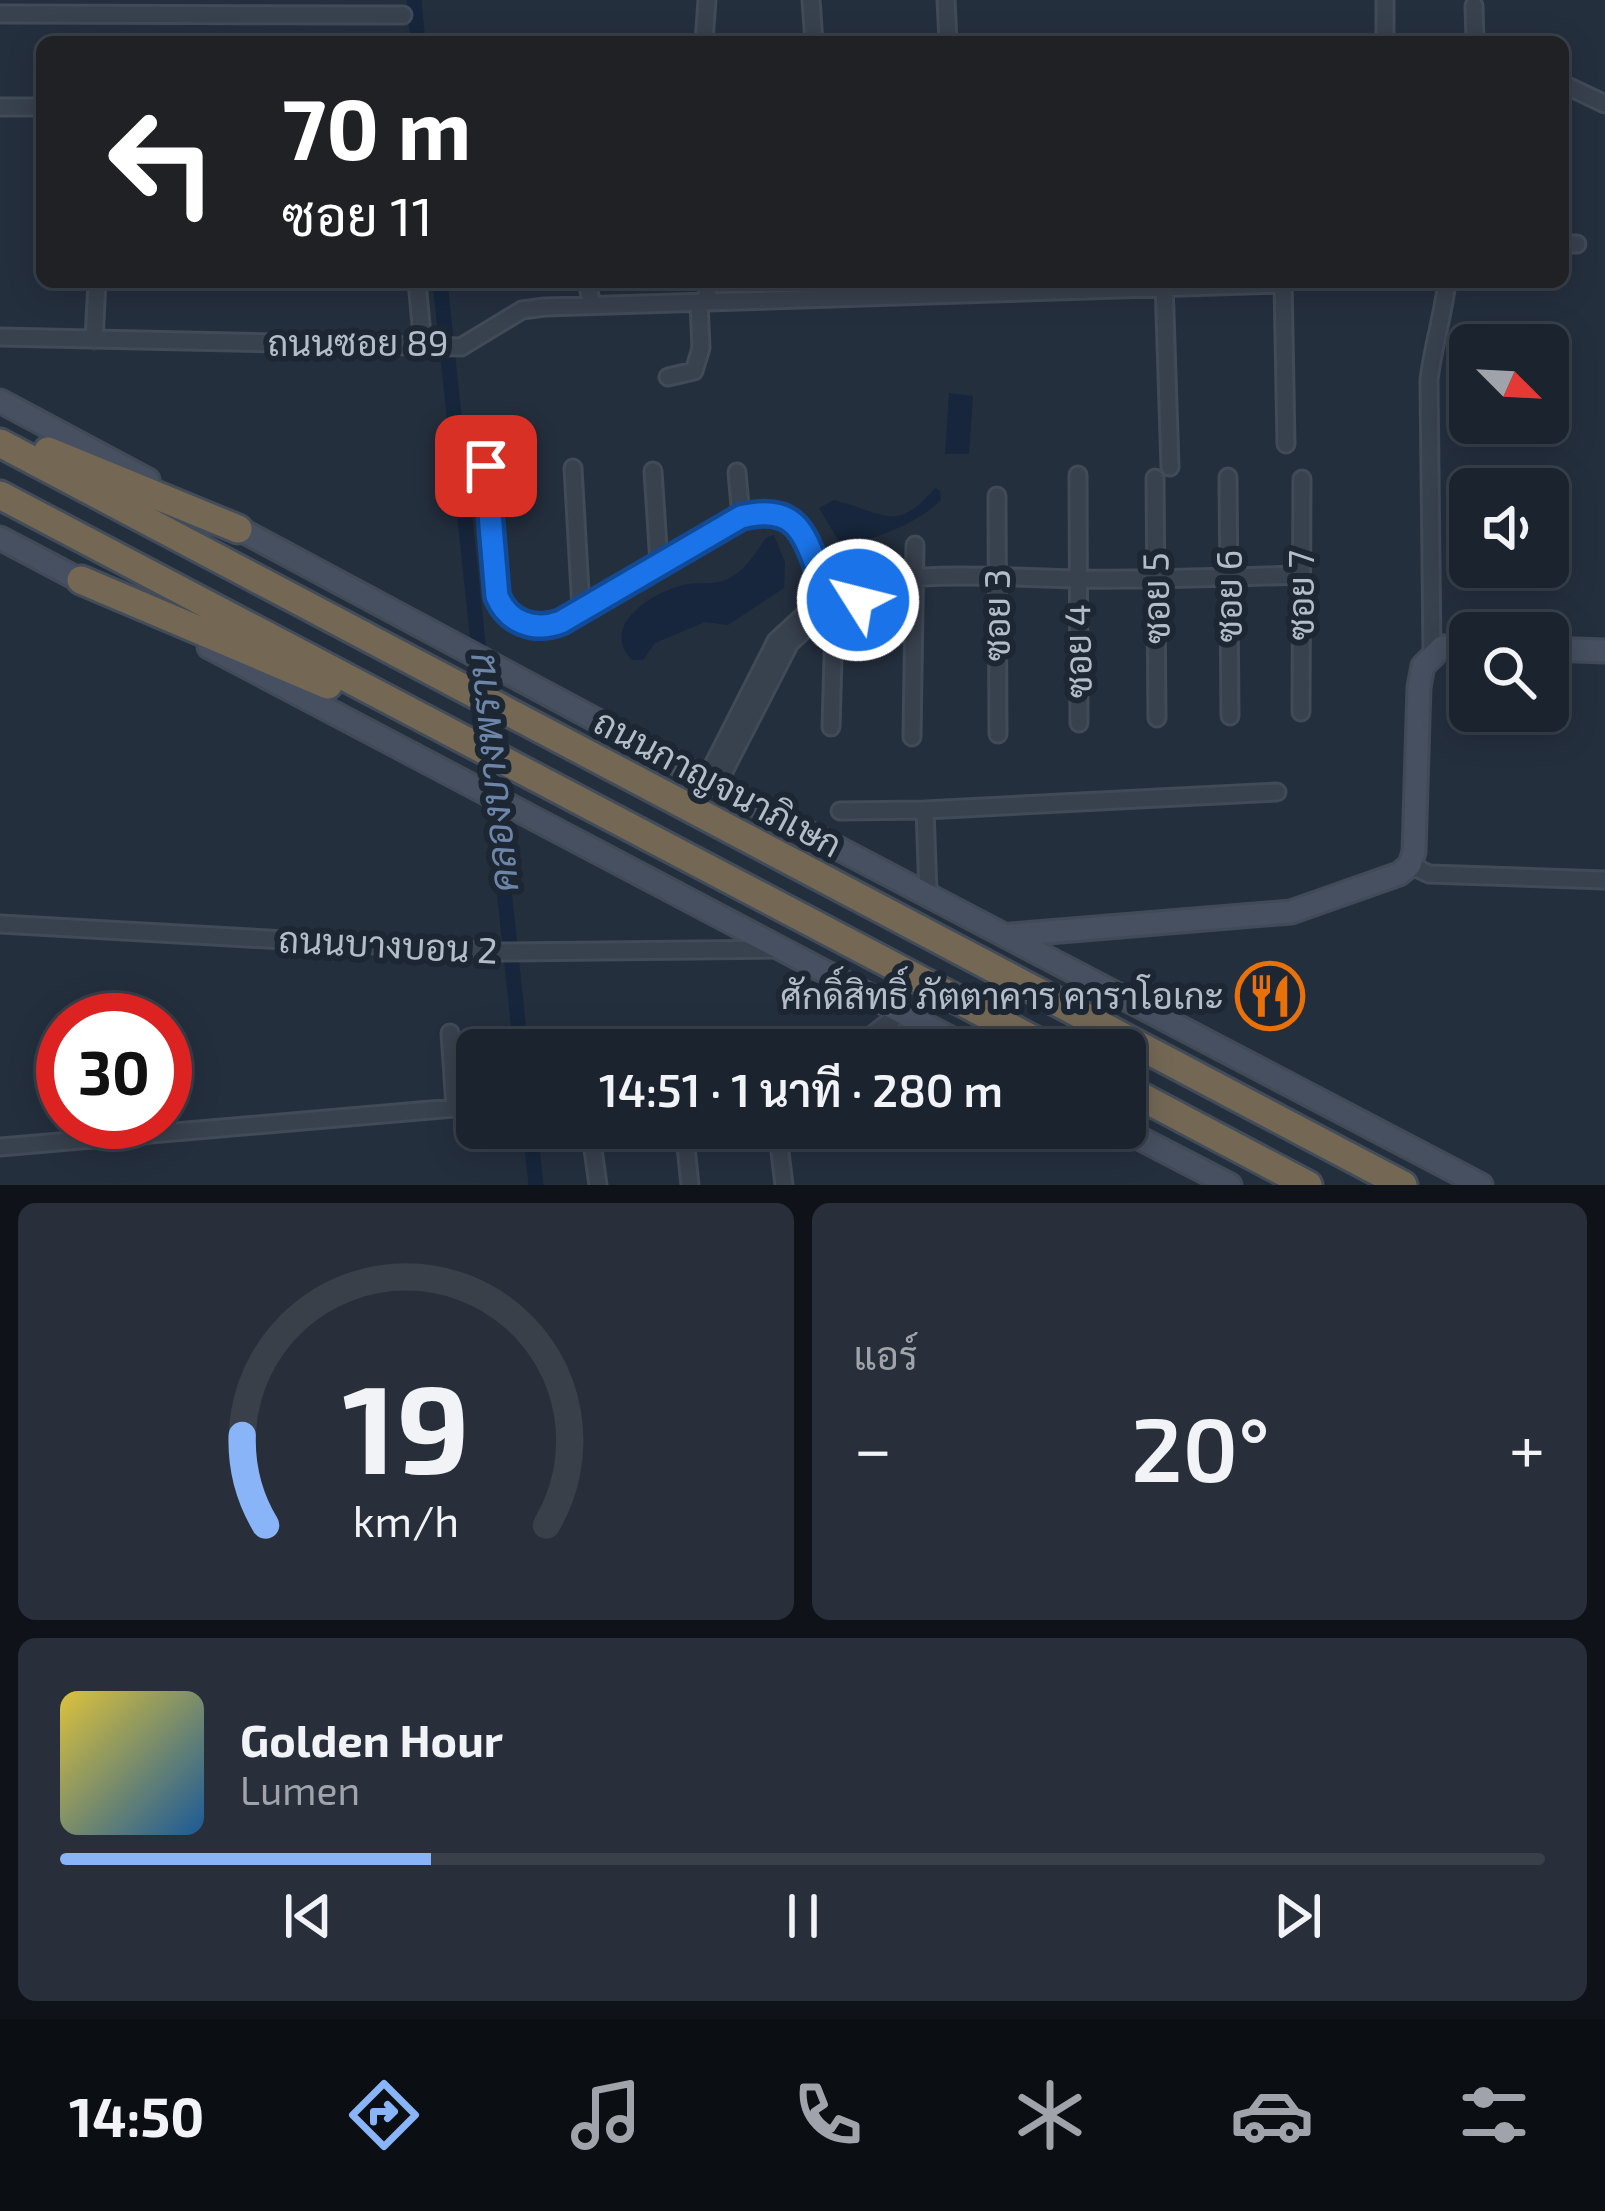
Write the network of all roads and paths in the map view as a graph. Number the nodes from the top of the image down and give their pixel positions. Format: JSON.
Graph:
{"nodes":[{"id":1,"x":707,"y":0,"type":"edge"},
{"id":2,"x":811,"y":0,"type":"edge"},
{"id":3,"x":946,"y":0,"type":"edge"},
{"id":4,"x":1385,"y":0,"type":"edge"},
{"id":5,"x":1474,"y":6,"type":"dead end"},
{"id":6,"x":0,"y":14,"type":"edge"},
{"id":7,"x":403,"y":15,"type":"dead end"},
{"id":8,"x":704,"y":36,"type":"edge"},
{"id":9,"x":814,"y":36,"type":"edge"},
{"id":10,"x":948,"y":36,"type":"edge"},
{"id":11,"x":1385,"y":36,"type":"edge"},
{"id":12,"x":1475,"y":36,"type":"edge"},
{"id":13,"x":1569,"y":88,"type":"edge"},
{"id":14,"x":1605,"y":104,"type":"edge"},
{"id":15,"x":0,"y":107,"type":"edge"},
{"id":16,"x":36,"y":107,"type":"edge"},
{"id":17,"x":97,"y":288,"type":"edge"},
{"id":18,"x":418,"y":288,"type":"edge"},
{"id":19,"x":588,"y":288,"type":"edge"},
{"id":20,"x":706,"y":288,"type":"edge"},
{"id":21,"x":935,"y":288,"type":"edge"},
{"id":22,"x":1164,"y":288,"type":"edge"},
{"id":23,"x":1283,"y":288,"type":"edge"},
{"id":24,"x":1446,"y":288,"type":"edge"},
{"id":25,"x":824,"y":290,"type":"edge"},
{"id":26,"x":703,"y":302,"type":"junction"},
{"id":27,"x":592,"y":305,"type":"junction"},
{"id":28,"x":0,"y":337,"type":"edge"},
{"id":29,"x":94,"y":340,"type":"junction"},
{"id":30,"x":425,"y":347,"type":"junction"},
{"id":31,"x":668,"y":377,"type":"dead end"},
{"id":32,"x":0,"y":401,"type":"edge"},
{"id":33,"x":0,"y":431,"type":"edge"},
{"id":34,"x":0,"y":443,"type":"edge"},
{"id":35,"x":1286,"y":444,"type":"dead end"},
{"id":36,"x":486,"y":466,"type":"dead end"},
{"id":37,"x":1170,"y":467,"type":"dead end"},
{"id":38,"x":573,"y":468,"type":"dead end"},
{"id":39,"x":653,"y":471,"type":"dead end"},
{"id":40,"x":737,"y":472,"type":"dead end"},
{"id":41,"x":1078,"y":475,"type":"dead end"},
{"id":42,"x":1228,"y":477,"type":"dead end"},
{"id":43,"x":1155,"y":478,"type":"dead end"},
{"id":44,"x":1301,"y":479,"type":"dead end"},
{"id":45,"x":0,"y":495,"type":"edge"},
{"id":46,"x":997,"y":496,"type":"dead end"},
{"id":47,"x":741,"y":517,"type":"junction"},
{"id":48,"x":238,"y":529,"type":"junction"},
{"id":49,"x":0,"y":538,"type":"edge"},
{"id":50,"x":915,"y":545,"type":"dead end"},
{"id":51,"x":659,"y":563,"type":"junction"},
{"id":52,"x":997,"y":574,"type":"junction"},
{"id":53,"x":1301,"y":575,"type":"junction"},
{"id":54,"x":1229,"y":577,"type":"junction"},
{"id":55,"x":912,"y":578,"type":"junction"},
{"id":56,"x":1078,"y":579,"type":"junction"},
{"id":57,"x":1155,"y":579,"type":"junction"},
{"id":58,"x":81,"y":580,"type":"junction"},
{"id":59,"x":823,"y":583,"type":"junction"},
{"id":60,"x":852,"y":587,"type":"junction"},
{"id":61,"x":581,"y":609,"type":"junction"},
{"id":62,"x":822,"y":615,"type":"junction"},
{"id":63,"x":1449,"y":647,"type":"edge"},
{"id":64,"x":1569,"y":650,"type":"edge"},
{"id":65,"x":1605,"y":651,"type":"edge"},
{"id":66,"x":1432,"y":653,"type":"junction"},
{"id":67,"x":1301,"y":712,"type":"dead end"},
{"id":68,"x":1229,"y":716,"type":"dead end"},
{"id":69,"x":423,"y":718,"type":"junction"},
{"id":70,"x":1157,"y":718,"type":"dead end"},
{"id":71,"x":1079,"y":723,"type":"dead end"},
{"id":72,"x":831,"y":727,"type":"dead end"},
{"id":73,"x":998,"y":734,"type":"dead end"},
{"id":74,"x":912,"y":737,"type":"dead end"},
{"id":75,"x":711,"y":782,"type":"junction"},
{"id":76,"x":1277,"y":792,"type":"dead end"},
{"id":77,"x":926,"y":810,"type":"junction"},
{"id":78,"x":840,"y":811,"type":"dead end"},
{"id":79,"x":1410,"y":865,"type":"junction"},
{"id":80,"x":1605,"y":880,"type":"edge"},
{"id":81,"x":928,"y":893,"type":"junction"},
{"id":82,"x":0,"y":924,"type":"edge"},
{"id":83,"x":1009,"y":936,"type":"junction"},
{"id":84,"x":777,"y":949,"type":"junction"},
{"id":85,"x":902,"y":1012,"type":"junction"},
{"id":86,"x":880,"y":1029,"type":"edge"},
{"id":87,"x":934,"y":1029,"type":"edge"},
{"id":88,"x":1013,"y":1029,"type":"edge"},
{"id":89,"x":450,"y":1033,"type":"dead end"},
{"id":90,"x":1146,"y":1099,"type":"edge"},
{"id":91,"x":454,"y":1107,"type":"joint"},
{"id":92,"x":1146,"y":1141,"type":"edge"},
{"id":93,"x":0,"y":1147,"type":"edge"},
{"id":94,"x":593,"y":1149,"type":"edge"},
{"id":95,"x":686,"y":1149,"type":"edge"},
{"id":96,"x":780,"y":1149,"type":"edge"},
{"id":97,"x":1462,"y":1178,"type":"edge"},
{"id":98,"x":598,"y":1185,"type":"edge"},
{"id":99,"x":690,"y":1185,"type":"edge"},
{"id":100,"x":784,"y":1185,"type":"edge"},
{"id":101,"x":1230,"y":1185,"type":"edge"},
{"id":102,"x":1308,"y":1185,"type":"edge"},
{"id":103,"x":1403,"y":1185,"type":"edge"},
{"id":104,"x":1481,"y":1185,"type":"edge"}],
"edges":[{"from":1,"to":8,"type":"street"},
{"from":2,"to":9,"type":"street"},
{"from":3,"to":10,"type":"street"},
{"from":4,"to":11,"type":"street"},
{"from":5,"to":12,"type":"street"},
{"from":6,"to":7,"type":"street"},
{"from":13,"to":14,"type":"street"},
{"from":15,"to":16,"type":"street"},
{"from":17,"to":29,"type":"street"},
{"from":18,"to":30,"type":"street"},
{"from":19,"to":27,"type":"street"},
{"from":20,"to":26,"type":"street"},
{"from":21,"to":25,"type":"street","name":"ถนนซอย 89"},
{"from":22,"to":37,"type":"street"},
{"from":23,"to":35,"type":"street"},
{"from":24,"to":66,"type":"street"},
{"from":25,"to":26,"type":"street","name":"ถนนซอย 89"},
{"from":26,"to":27,"type":"street","name":"ถนนซอย 89"},
{"from":26,"to":31,"type":"street"},
{"from":27,"to":30,"type":"street","name":"ถนนซอย 89"},
{"from":28,"to":29,"type":"street","name":"ถนนซอย 89"},
{"from":29,"to":30,"type":"street","name":"ถนนซอย 89"},
{"from":32,"to":48,"type":"main road"},
{"from":33,"to":48,"type":"highway"},
{"from":34,"to":103,"type":"highway","name":"ถนนกาญจนาภิเษก"},
{"from":36,"to":61,"type":"street"},
{"from":38,"to":61,"type":"street"},
{"from":39,"to":51,"type":"street"},
{"from":40,"to":47,"type":"street"},
{"from":41,"to":56,"type":"street","name":"ซอย 4"},
{"from":42,"to":54,"type":"street","name":"ซอย 6"},
{"from":43,"to":57,"type":"street","name":"ซอย 5"},
{"from":44,"to":53,"type":"street","name":"ซอย 7"},
{"from":45,"to":69,"type":"highway"},
{"from":46,"to":52,"type":"street","name":"ซอย 3"},
{"from":47,"to":51,"type":"street"},
{"from":47,"to":59,"type":"street"},
{"from":48,"to":75,"type":"main road"},
{"from":49,"to":58,"type":"main road"},
{"from":50,"to":55,"type":"street"},
{"from":51,"to":61,"type":"street"},
{"from":52,"to":55,"type":"street"},
{"from":52,"to":56,"type":"street"},
{"from":52,"to":73,"type":"street","name":"ซอย 3"},
{"from":53,"to":54,"type":"street"},
{"from":53,"to":67,"type":"street","name":"ซอย 7"},
{"from":54,"to":57,"type":"street"},
{"from":54,"to":68,"type":"street","name":"ซอย 6"},
{"from":55,"to":60,"type":"street"},
{"from":55,"to":74,"type":"street"},
{"from":56,"to":57,"type":"street"},
{"from":56,"to":71,"type":"street","name":"ซอย 4"},
{"from":57,"to":70,"type":"street","name":"ซอย 5"},
{"from":58,"to":69,"type":"highway"},
{"from":58,"to":84,"type":"main road"},
{"from":59,"to":60,"type":"street"},
{"from":59,"to":62,"type":"street"},
{"from":60,"to":62,"type":"street"},
{"from":62,"to":72,"type":"street"},
{"from":62,"to":75,"type":"street"},
{"from":63,"to":66,"type":"main road"},
{"from":64,"to":65,"type":"main road"},
{"from":66,"to":79,"type":"main road"},
{"from":69,"to":88,"type":"highway"},
{"from":75,"to":81,"type":"main road"},
{"from":76,"to":77,"type":"street"},
{"from":77,"to":78,"type":"street"},
{"from":77,"to":81,"type":"street"},
{"from":79,"to":80,"type":"street"},
{"from":79,"to":83,"type":"main road"},
{"from":81,"to":83,"type":"main road"},
{"from":82,"to":84,"type":"street","name":"ถนนบางบอน 2"},
{"from":83,"to":97,"type":"main road"},
{"from":84,"to":85,"type":"main road"},
{"from":85,"to":86,"type":"street"},
{"from":85,"to":87,"type":"main road"},
{"from":89,"to":91,"type":"street"},
{"from":90,"to":102,"type":"highway"},
{"from":91,"to":93,"type":"street"},
{"from":92,"to":101,"type":"main road"},
{"from":94,"to":98,"type":"street"},
{"from":95,"to":99,"type":"street"},
{"from":96,"to":100,"type":"street"},
{"from":97,"to":104,"type":"main road"}]}
